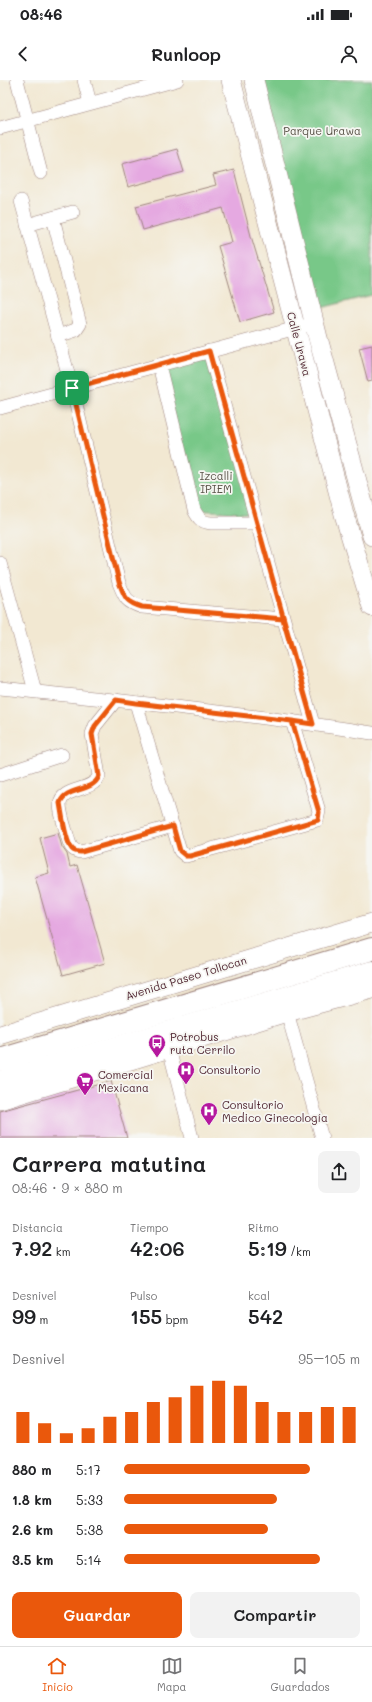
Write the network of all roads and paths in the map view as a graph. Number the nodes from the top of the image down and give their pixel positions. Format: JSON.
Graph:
{"nodes":[{"id":1,"x":17,"y":80,"type":"edge"},
{"id":2,"x":84,"y":80,"type":"edge"},
{"id":3,"x":231,"y":80,"type":"edge"},
{"id":4,"x":254,"y":80,"type":"edge"},
{"id":5,"x":169,"y":81,"type":"edge"},
{"id":6,"x":90,"y":104,"type":"junction"},
{"id":7,"x":28,"y":120,"type":"junction"},
{"id":8,"x":0,"y":128,"type":"edge"},
{"id":9,"x":41,"y":173,"type":"dead end"},
{"id":10,"x":21,"y":201,"type":"dead end"},
{"id":11,"x":73,"y":212,"type":"dead end"},
{"id":12,"x":53,"y":218,"type":"junction"},
{"id":13,"x":28,"y":225,"type":"junction"},
{"id":14,"x":315,"y":323,"type":"junction"},
{"id":15,"x":295,"y":328,"type":"junction"},
{"id":16,"x":58,"y":336,"type":"junction"},
{"id":17,"x":209,"y":351,"type":"junction"},
{"id":18,"x":159,"y":365,"type":"junction"},
{"id":19,"x":72,"y":388,"type":"junction"},
{"id":20,"x":0,"y":408,"type":"edge"},
{"id":21,"x":257,"y":522,"type":"junction"},
{"id":22,"x":372,"y":536,"type":"edge"},
{"id":23,"x":0,"y":563,"type":"edge"},
{"id":24,"x":372,"y":607,"type":"edge"},
{"id":25,"x":283,"y":619,"type":"junction"},
{"id":26,"x":0,"y":688,"type":"edge"},
{"id":27,"x":35,"y":692,"type":"junction"},
{"id":28,"x":116,"y":700,"type":"junction"},
{"id":29,"x":136,"y":703,"type":"junction"},
{"id":30,"x":292,"y":721,"type":"junction"},
{"id":31,"x":313,"y":724,"type":"junction"},
{"id":32,"x":372,"y":733,"type":"edge"},
{"id":33,"x":62,"y":755,"type":"dead end"},
{"id":34,"x":0,"y":775,"type":"edge"},
{"id":35,"x":173,"y":826,"type":"junction"},
{"id":36,"x":372,"y":923,"type":"edge"},
{"id":37,"x":372,"y":949,"type":"edge"},
{"id":38,"x":372,"y":972,"type":"edge"},
{"id":39,"x":372,"y":989,"type":"edge"},
{"id":40,"x":287,"y":1012,"type":"junction"},
{"id":41,"x":0,"y":1035,"type":"edge"},
{"id":42,"x":169,"y":1049,"type":"junction"},
{"id":43,"x":0,"y":1060,"type":"edge"},
{"id":44,"x":0,"y":1082,"type":"edge"},
{"id":45,"x":0,"y":1100,"type":"edge"},
{"id":46,"x":192,"y":1138,"type":"edge"},
{"id":47,"x":322,"y":1138,"type":"edge"}],
"edges":[{"from":1,"to":7,"type":"street"},
{"from":2,"to":6,"type":"street"},
{"from":3,"to":15,"type":"main road","name":"Calle Urawa"},
{"from":4,"to":14,"type":"main road","name":"Calle Urawa"},
{"from":5,"to":6,"type":"street"},
{"from":6,"to":7,"type":"street"},
{"from":7,"to":8,"type":"street"},
{"from":7,"to":9,"type":"street"},
{"from":10,"to":13,"type":"street"},
{"from":11,"to":12,"type":"street"},
{"from":12,"to":13,"type":"street"},
{"from":12,"to":16,"type":"street"},
{"from":13,"to":16,"type":"street"},
{"from":14,"to":15,"type":"street"},
{"from":14,"to":22,"type":"main road","name":"Calle Urawa"},
{"from":15,"to":17,"type":"street"},
{"from":15,"to":24,"type":"main road","name":"Calle Urawa"},
{"from":16,"to":19,"type":"street"},
{"from":17,"to":18,"type":"street"},
{"from":17,"to":21,"type":"street"},
{"from":18,"to":19,"type":"street"},
{"from":18,"to":21,"type":"street"},
{"from":19,"to":20,"type":"street"},
{"from":19,"to":25,"type":"street"},
{"from":21,"to":25,"type":"street"},
{"from":23,"to":27,"type":"street"},
{"from":25,"to":31,"type":"street"},
{"from":26,"to":27,"type":"street"},
{"from":27,"to":28,"type":"street"},
{"from":28,"to":29,"type":"street"},
{"from":28,"to":35,"type":"street"},
{"from":29,"to":30,"type":"street"},
{"from":29,"to":35,"type":"street"},
{"from":30,"to":31,"type":"street"},
{"from":30,"to":35,"type":"street"},
{"from":31,"to":32,"type":"street"},
{"from":33,"to":34,"type":"street"},
{"from":36,"to":41,"type":"main road","name":"Avenida Paseo Tollocan"},
{"from":37,"to":43,"type":"highway"},
{"from":38,"to":44,"type":"highway"},
{"from":39,"to":40,"type":"main road"},
{"from":40,"to":42,"type":"main road"},
{"from":40,"to":47,"type":"street"},
{"from":42,"to":45,"type":"main road"},
{"from":42,"to":46,"type":"street"}]}
